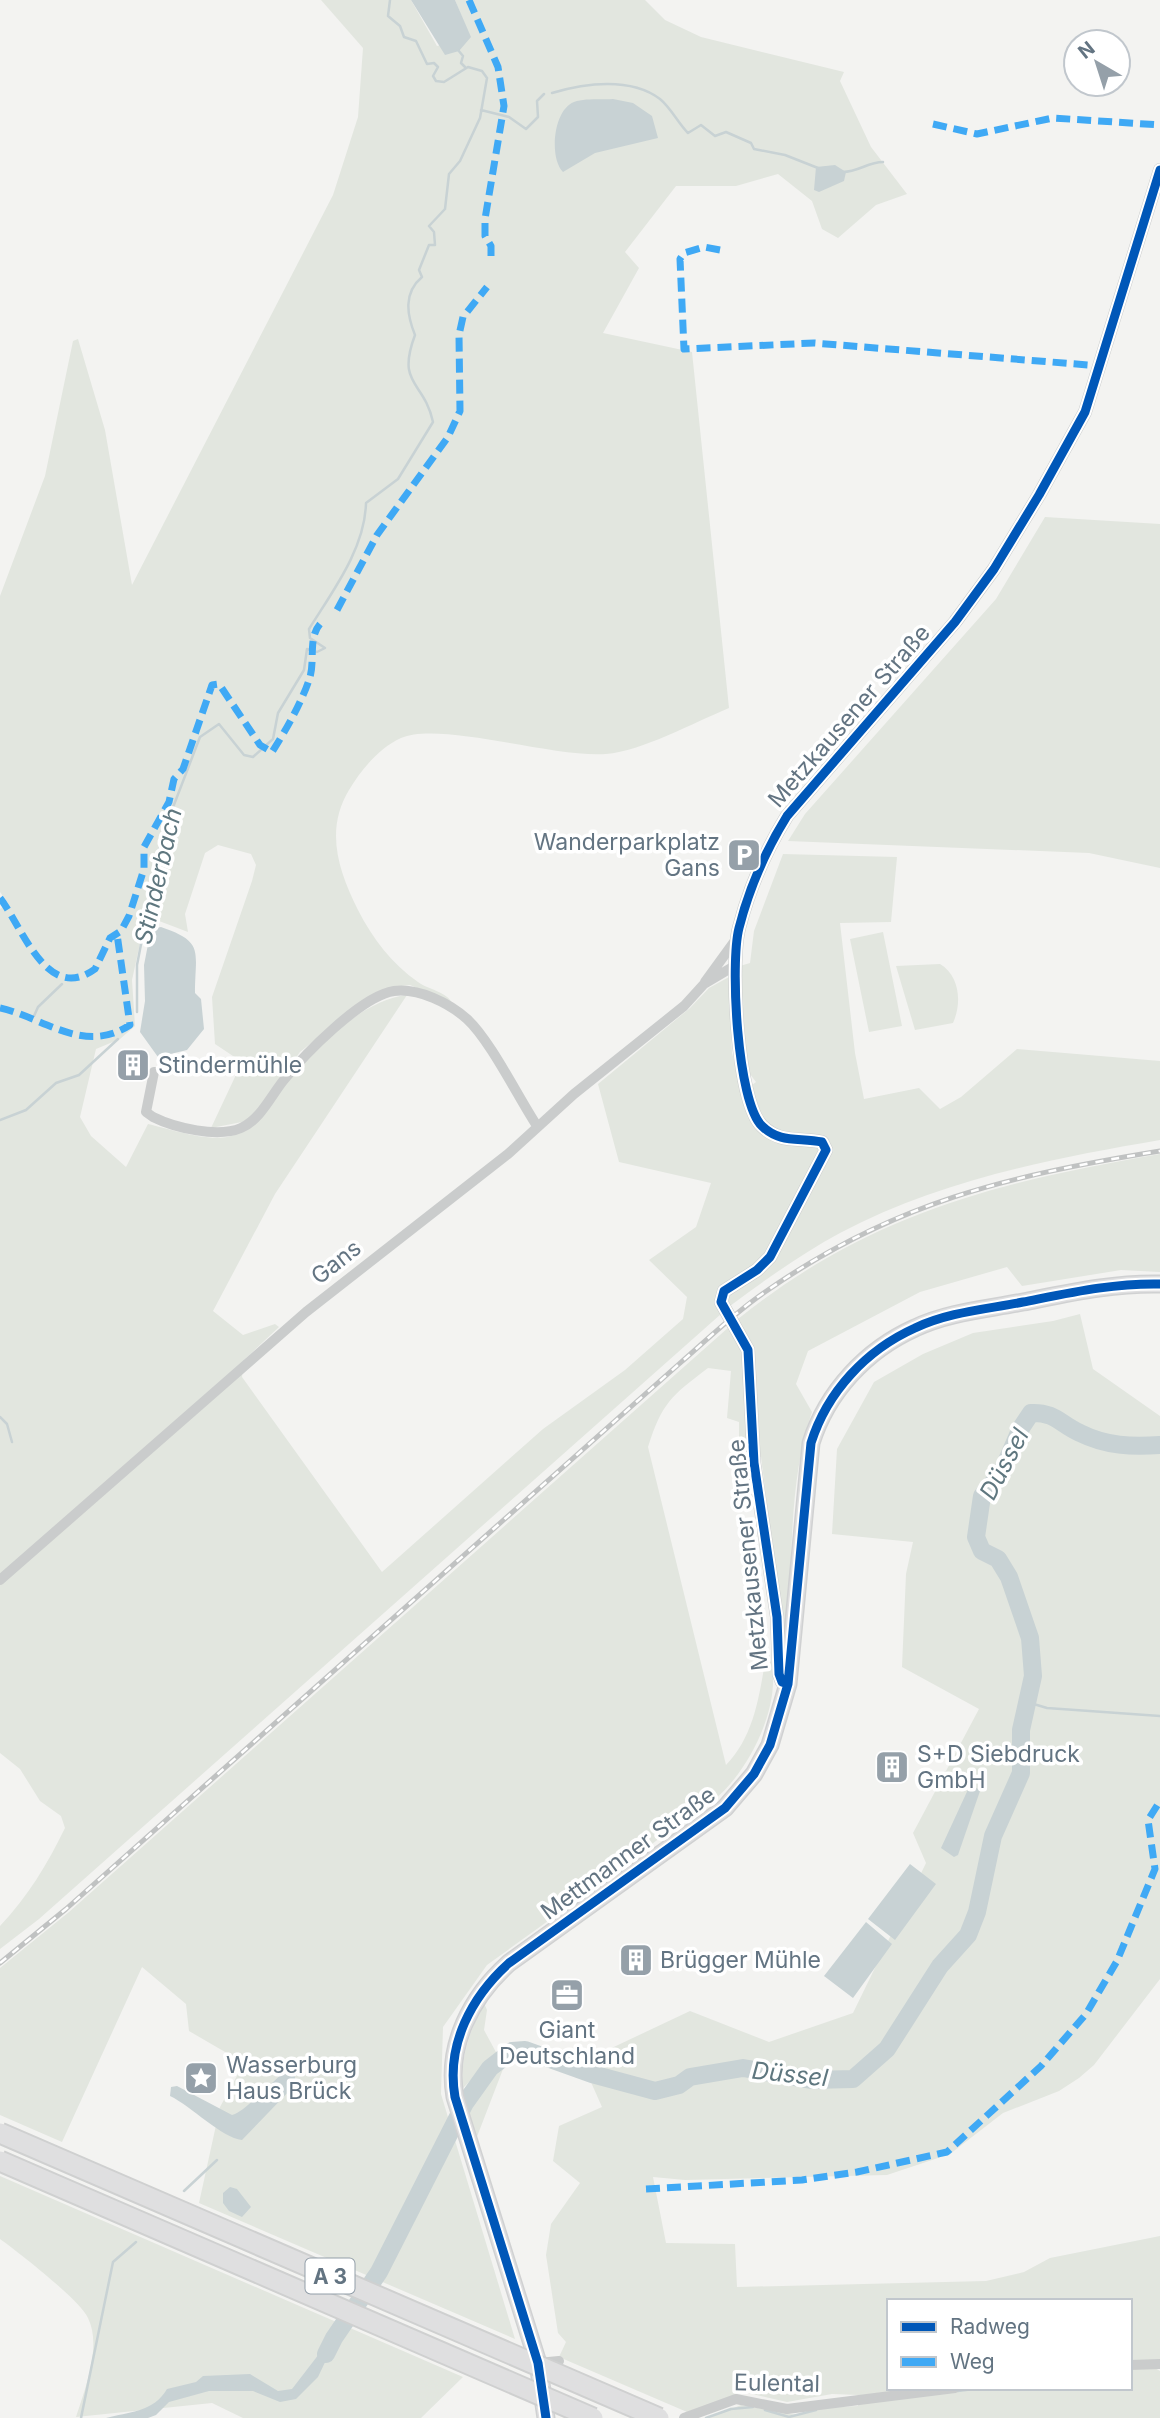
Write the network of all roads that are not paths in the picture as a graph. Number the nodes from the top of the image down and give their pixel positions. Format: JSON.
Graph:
{"nodes":[{"id":1,"x":1160,"y":170,"type":"edge"},
{"id":2,"x":738,"y":937,"type":"junction"},
{"id":3,"x":736,"y":965,"type":"junction"},
{"id":4,"x":704,"y":984,"type":"junction"},
{"id":5,"x":154,"y":1072,"type":"dead end"},
{"id":6,"x":537,"y":1126,"type":"junction"},
{"id":7,"x":1160,"y":1284,"type":"edge"},
{"id":8,"x":0,"y":1580,"type":"edge"},
{"id":9,"x":788,"y":1684,"type":"junction"},
{"id":10,"x":0,"y":2133,"type":"edge"},
{"id":11,"x":0,"y":2161,"type":"edge"},
{"id":12,"x":559,"y":2361,"type":"dead end"},
{"id":13,"x":538,"y":2363,"type":"junction"},
{"id":14,"x":1160,"y":2364,"type":"edge"},
{"id":15,"x":1132,"y":2365,"type":"edge"},
{"id":16,"x":939,"y":2390,"type":"edge"},
{"id":17,"x":546,"y":2418,"type":"edge"},
{"id":18,"x":593,"y":2418,"type":"edge"},
{"id":19,"x":659,"y":2418,"type":"edge"},
{"id":20,"x":684,"y":2418,"type":"edge"}],
"edges":[{"from":1,"to":2,"type":"street","name":"Metzkausener Straße"},
{"from":2,"to":3,"type":"street","name":"Metzkausener Straße"},
{"from":2,"to":4,"type":"street","name":"Gans"},
{"from":3,"to":4,"type":"street","name":"Gans"},
{"from":3,"to":9,"type":"street","name":"Metzkausener Straße"},
{"from":4,"to":6,"type":"street","name":"Gans"},
{"from":5,"to":6,"type":"street"},
{"from":6,"to":8,"type":"street","name":"Gans"},
{"from":7,"to":9,"type":"main road","name":"Mettmanner Straße"},
{"from":9,"to":13,"type":"main road","name":"Mettmanner Straße"},
{"from":10,"to":19,"type":"highway","number":"A 3","bridge":true},
{"from":11,"to":18,"type":"highway","number":"A 3","bridge":true},
{"from":12,"to":13,"type":"street"},
{"from":13,"to":17,"type":"main road","name":"Mettmanner Straße"},
{"from":14,"to":15,"type":"street"},
{"from":16,"to":20,"type":"street","name":"Eulental"}]}
